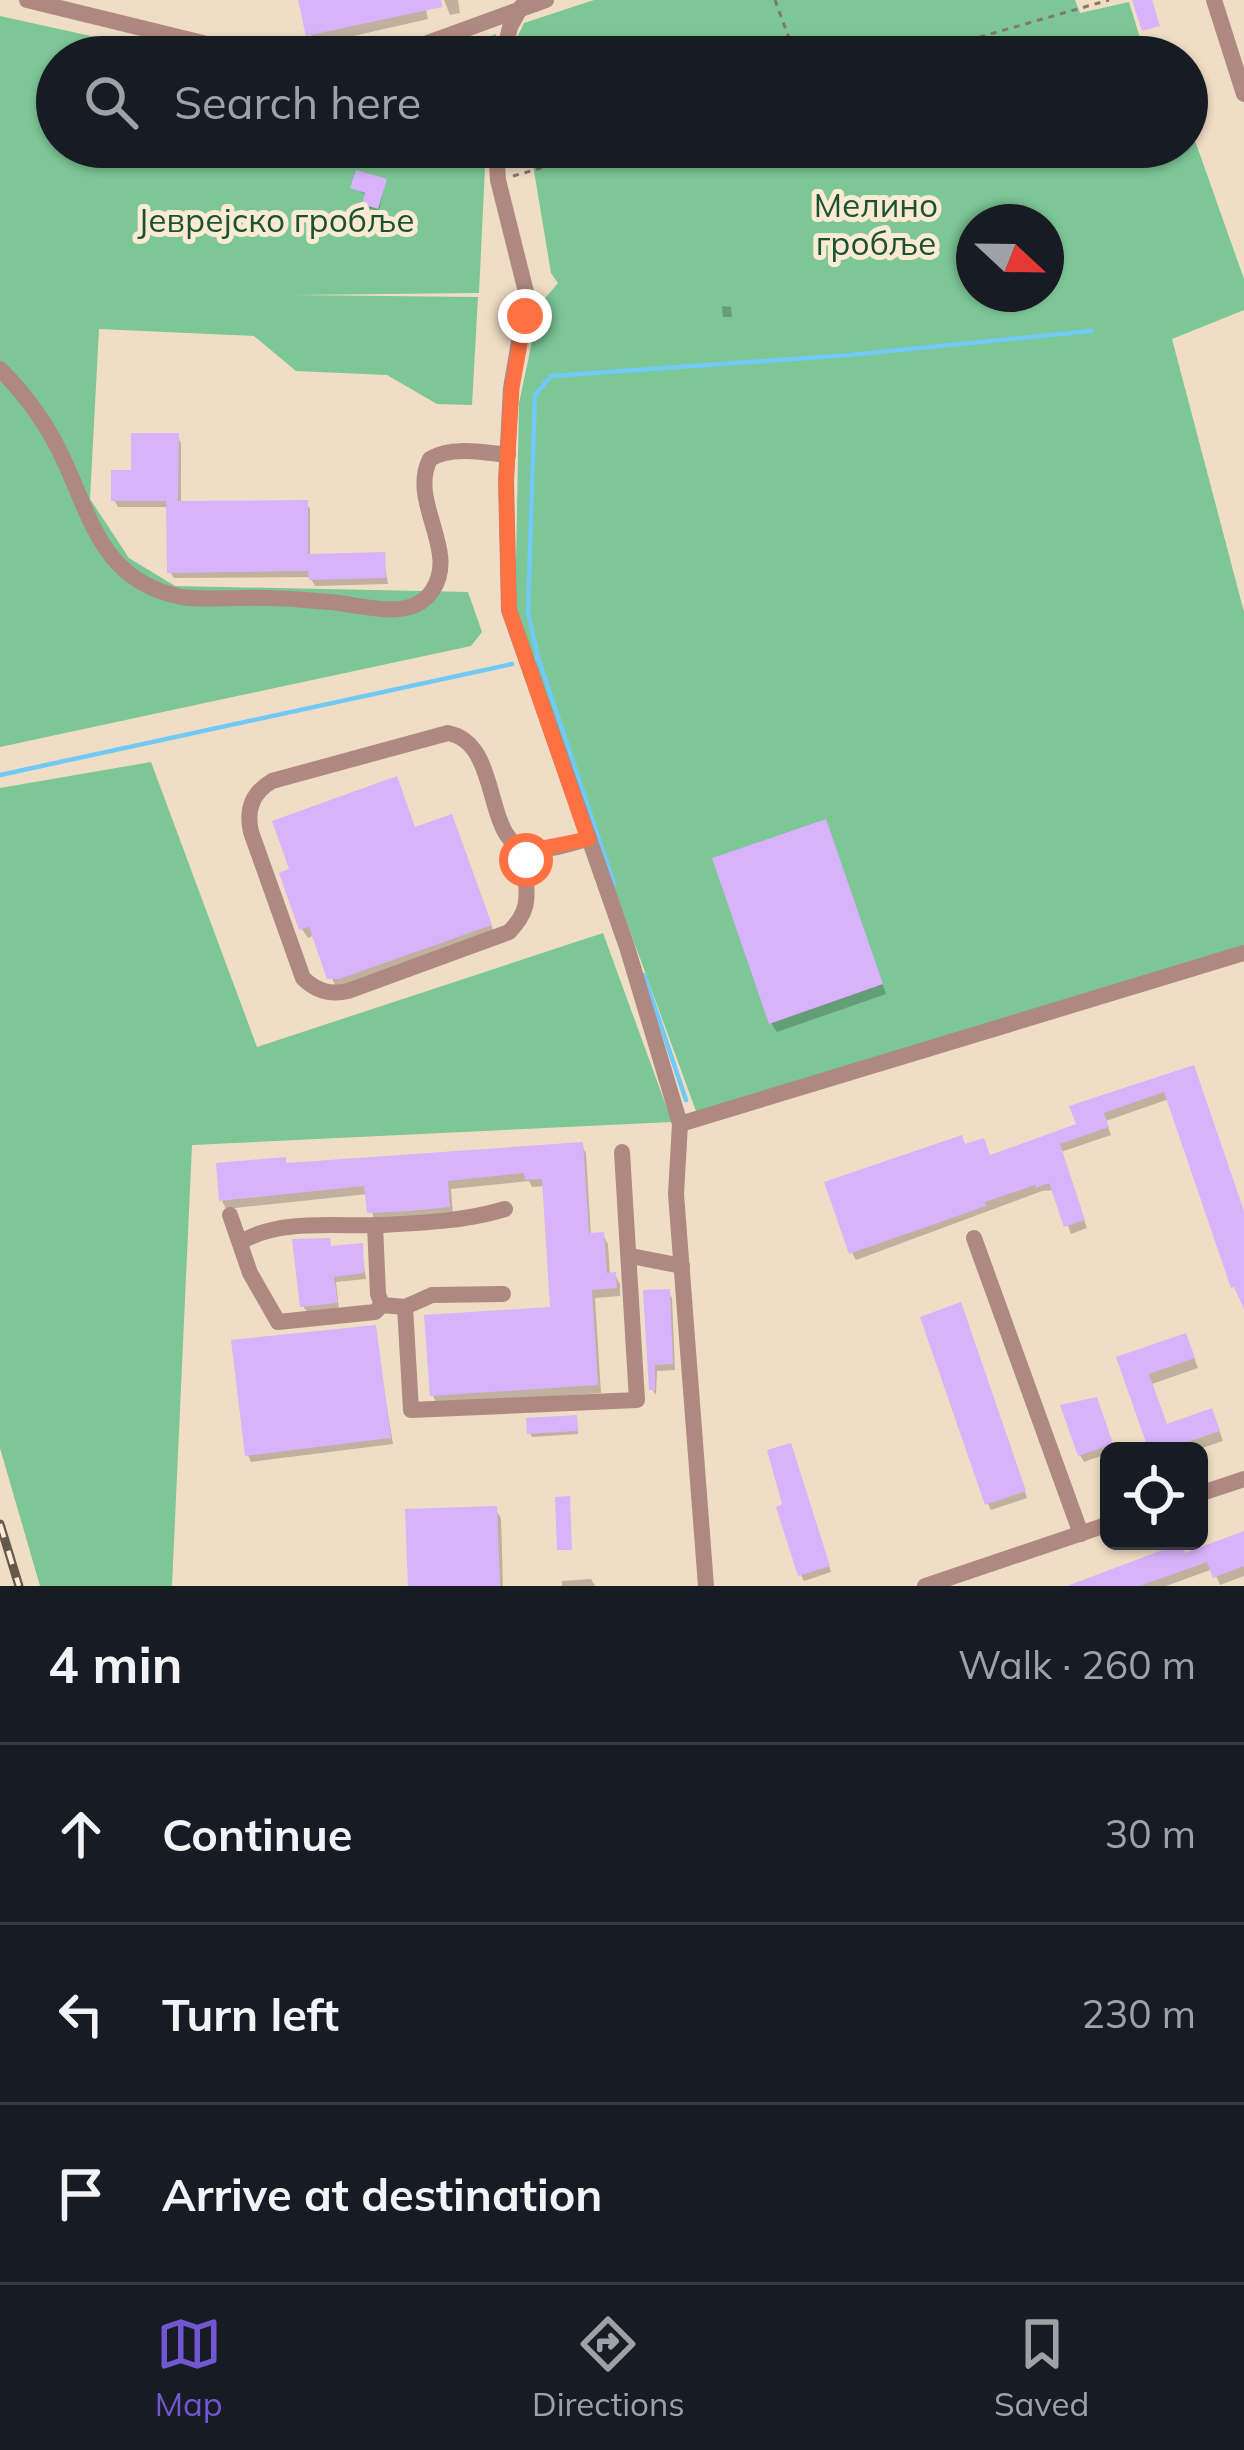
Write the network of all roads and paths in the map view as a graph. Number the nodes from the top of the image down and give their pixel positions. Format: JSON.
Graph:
{"nodes":[{"id":1,"x":27,"y":0,"type":"edge"},
{"id":2,"x":546,"y":0,"type":"edge"},
{"id":3,"x":775,"y":0,"type":"edge"},
{"id":4,"x":1109,"y":0,"type":"edge"},
{"id":5,"x":1214,"y":0,"type":"edge"},
{"id":6,"x":521,"y":5,"type":"edge"},
{"id":7,"x":80,"y":6,"type":"edge"},
{"id":8,"x":186,"y":36,"type":"edge"},
{"id":9,"x":442,"y":36,"type":"edge"},
{"id":10,"x":508,"y":36,"type":"edge"},
{"id":11,"x":788,"y":36,"type":"edge"},
{"id":12,"x":983,"y":36,"type":"edge"},
{"id":13,"x":1244,"y":94,"type":"edge"},
{"id":14,"x":497,"y":168,"type":"edge"},
{"id":15,"x":550,"y":168,"type":"edge"},
{"id":16,"x":498,"y":179,"type":"junction"},
{"id":17,"x":0,"y":369,"type":"edge"},
{"id":18,"x":508,"y":454,"type":"junction"},
{"id":19,"x":588,"y":839,"type":"junction"},
{"id":20,"x":532,"y":850,"type":"junction"},
{"id":21,"x":1244,"y":953,"type":"edge"},
{"id":22,"x":680,"y":1124,"type":"junction"},
{"id":23,"x":622,"y":1152,"type":"dead end"},
{"id":24,"x":505,"y":1209,"type":"dead end"},
{"id":25,"x":230,"y":1214,"type":"dead end"},
{"id":26,"x":375,"y":1225,"type":"junction"},
{"id":27,"x":974,"y":1238,"type":"dead end"},
{"id":28,"x":241,"y":1242,"type":"junction"},
{"id":29,"x":631,"y":1256,"type":"junction"},
{"id":30,"x":682,"y":1266,"type":"junction"},
{"id":31,"x":503,"y":1294,"type":"dead end"},
{"id":32,"x":382,"y":1305,"type":"junction"},
{"id":33,"x":405,"y":1307,"type":"junction"},
{"id":34,"x":1244,"y":1479,"type":"edge"},
{"id":35,"x":1208,"y":1491,"type":"edge"},
{"id":36,"x":1100,"y":1527,"type":"edge"},
{"id":37,"x":1082,"y":1534,"type":"junction"},
{"id":38,"x":706,"y":1586,"type":"edge"},
{"id":39,"x":926,"y":1586,"type":"edge"}],
"edges":[{"from":1,"to":7,"type":"street"},
{"from":2,"to":6,"type":"street"},
{"from":3,"to":11,"type":"path"},
{"from":4,"to":12,"type":"path"},
{"from":5,"to":13,"type":"street"},
{"from":6,"to":9,"type":"street"},
{"from":6,"to":10,"type":"street"},
{"from":7,"to":8,"type":"street"},
{"from":14,"to":16,"type":"street"},
{"from":15,"to":16,"type":"path"},
{"from":16,"to":18,"type":"street"},
{"from":17,"to":18,"type":"street"},
{"from":18,"to":19,"type":"street"},
{"from":19,"to":20,"type":"street"},
{"from":19,"to":22,"type":"street"},
{"from":20,"to":20,"type":"street"},
{"from":21,"to":22,"type":"street"},
{"from":22,"to":30,"type":"street"},
{"from":23,"to":29,"type":"street"},
{"from":24,"to":26,"type":"street"},
{"from":25,"to":28,"type":"street"},
{"from":26,"to":28,"type":"street"},
{"from":26,"to":32,"type":"street"},
{"from":27,"to":37,"type":"street"},
{"from":28,"to":32,"type":"street"},
{"from":29,"to":30,"type":"street"},
{"from":29,"to":33,"type":"street"},
{"from":30,"to":38,"type":"street"},
{"from":31,"to":33,"type":"street"},
{"from":32,"to":33,"type":"street"},
{"from":34,"to":35,"type":"street"},
{"from":36,"to":37,"type":"street"},
{"from":37,"to":39,"type":"street"}]}
